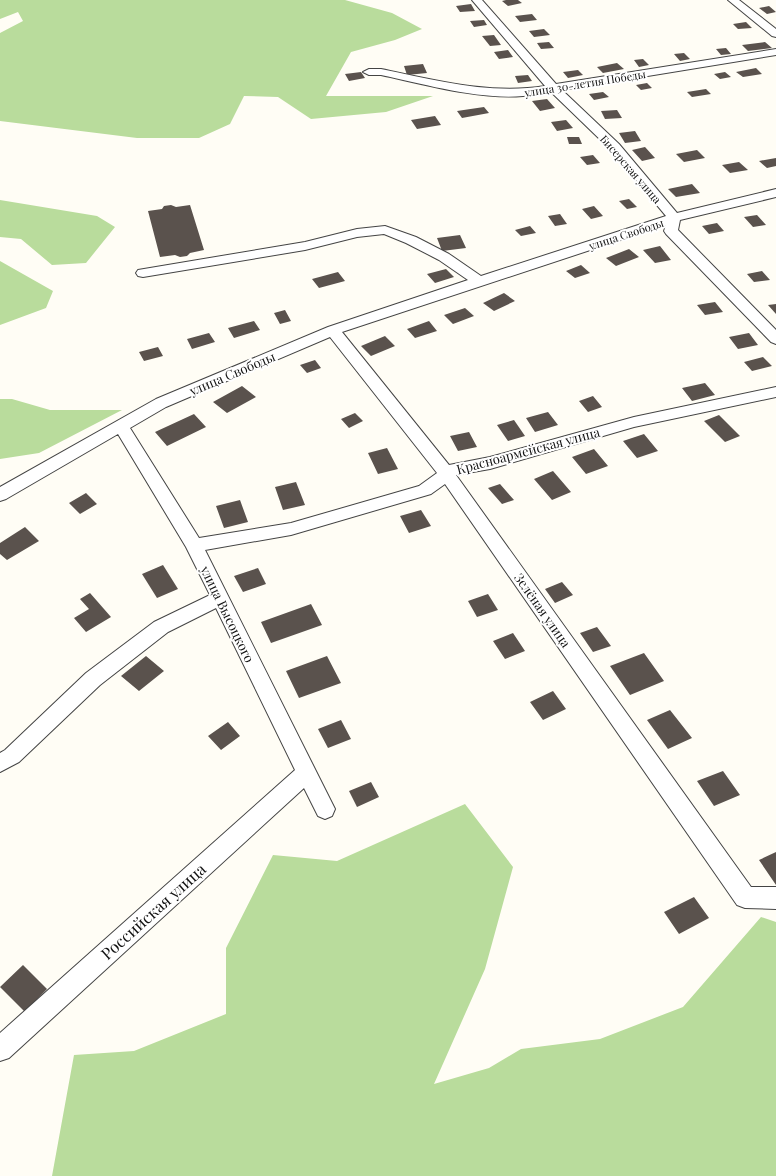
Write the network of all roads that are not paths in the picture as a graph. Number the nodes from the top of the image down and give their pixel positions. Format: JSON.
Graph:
{"nodes":[{"id":1,"x":477,"y":0,"type":"edge"},
{"id":2,"x":733,"y":0,"type":"edge"},
{"id":3,"x":776,"y":34,"type":"edge"},
{"id":4,"x":776,"y":52,"type":"edge"},
{"id":5,"x":369,"y":72,"type":"dead end"},
{"id":6,"x":554,"y":89,"type":"junction"},
{"id":7,"x":776,"y":193,"type":"edge"},
{"id":8,"x":674,"y":218,"type":"junction"},
{"id":9,"x":143,"y":273,"type":"dead end"},
{"id":10,"x":479,"y":281,"type":"junction"},
{"id":11,"x":333,"y":330,"type":"junction"},
{"id":12,"x":776,"y":339,"type":"edge"},
{"id":13,"x":776,"y":392,"type":"edge"},
{"id":14,"x":121,"y":426,"type":"junction"},
{"id":15,"x":447,"y":474,"type":"junction"},
{"id":16,"x":0,"y":495,"type":"edge"},
{"id":17,"x":194,"y":545,"type":"junction"},
{"id":18,"x":221,"y":598,"type":"junction"},
{"id":19,"x":0,"y":763,"type":"edge"},
{"id":20,"x":307,"y":772,"type":"junction"},
{"id":21,"x":325,"y":809,"type":"dead end"},
{"id":22,"x":776,"y":898,"type":"edge"},
{"id":23,"x":0,"y":1049,"type":"edge"}],
"edges":[{"from":1,"to":6,"type":"street","name":"Бисерская улица"},
{"from":2,"to":3,"type":"street"},
{"from":4,"to":6,"type":"street","name":"улица 30-летия Победы"},
{"from":5,"to":6,"type":"street","name":"улица 30-летия Победы"},
{"from":6,"to":8,"type":"street","name":"Бисерская улица"},
{"from":7,"to":8,"type":"street","name":"улица Свободы"},
{"from":8,"to":10,"type":"street","name":"улица Свободы"},
{"from":8,"to":12,"type":"street"},
{"from":9,"to":10,"type":"street"},
{"from":10,"to":11,"type":"street","name":"улица Свободы"},
{"from":11,"to":14,"type":"street","name":"улица Свободы"},
{"from":11,"to":15,"type":"street","name":"Зелёная улица"},
{"from":13,"to":15,"type":"street","name":"Красноармейская улица"},
{"from":14,"to":16,"type":"street","name":"улица Свободы"},
{"from":14,"to":17,"type":"street","name":"улица Высоцкого"},
{"from":15,"to":17,"type":"street","name":"Красноармейская улица"},
{"from":15,"to":22,"type":"street","name":"Зелёная улица"},
{"from":17,"to":18,"type":"street","name":"улица Высоцкого"},
{"from":18,"to":19,"type":"street"},
{"from":18,"to":20,"type":"street","name":"улица Высоцкого"},
{"from":20,"to":21,"type":"street","name":"улица Высоцкого"},
{"from":20,"to":23,"type":"street","name":"Российская улица"}]}
